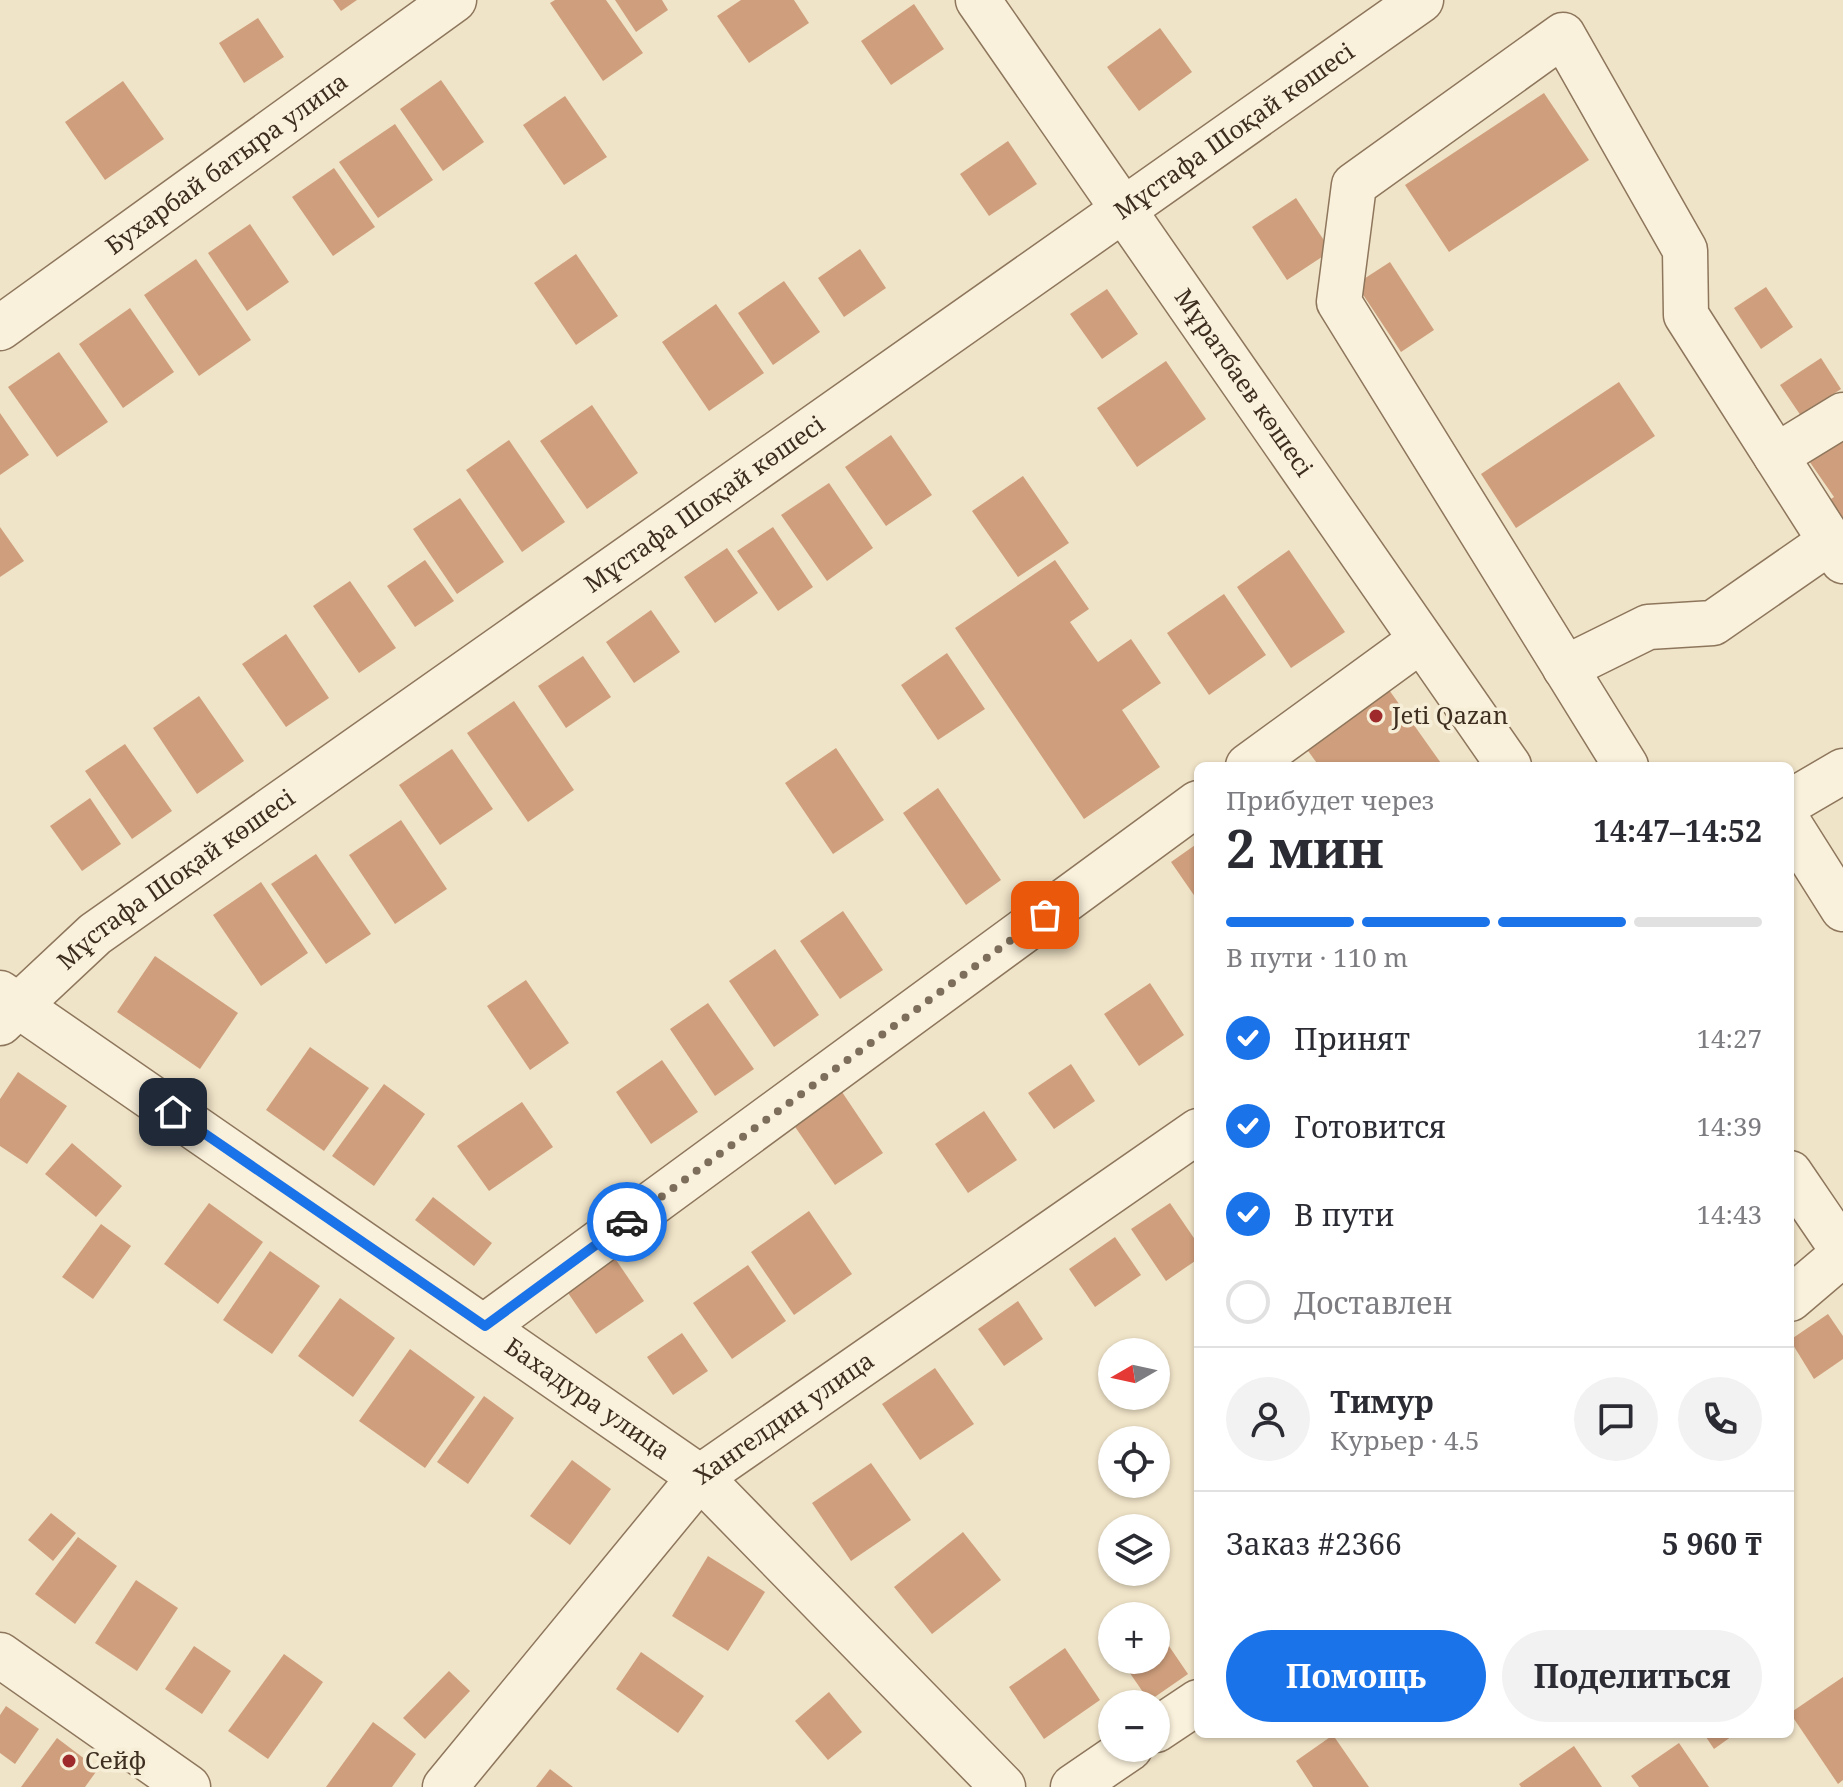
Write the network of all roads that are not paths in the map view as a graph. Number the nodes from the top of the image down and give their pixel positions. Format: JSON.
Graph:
{"nodes":[{"id":1,"x":454,"y":0,"type":"edge"},
{"id":2,"x":978,"y":0,"type":"edge"},
{"id":3,"x":1421,"y":0,"type":"edge"},
{"id":4,"x":1125,"y":208,"type":"junction"},
{"id":5,"x":0,"y":328,"type":"edge"},
{"id":6,"x":1843,"y":415,"type":"edge"},
{"id":7,"x":1776,"y":456,"type":"junction"},
{"id":8,"x":1837,"y":551,"type":"edge"},
{"id":9,"x":1421,"y":640,"type":"junction"},
{"id":10,"x":1565,"y":668,"type":"junction"},
{"id":11,"x":1253,"y":762,"type":"edge"},
{"id":12,"x":1506,"y":762,"type":"edge"},
{"id":13,"x":1624,"y":762,"type":"edge"},
{"id":14,"x":1843,"y":771,"type":"edge"},
{"id":15,"x":1794,"y":800,"type":"edge"},
{"id":16,"x":1194,"y":806,"type":"edge"},
{"id":17,"x":1794,"y":831,"type":"edge"},
{"id":18,"x":1843,"y":909,"type":"edge"},
{"id":19,"x":5,"y":1007,"type":"edge"},
{"id":20,"x":1194,"y":1134,"type":"edge"},
{"id":21,"x":1794,"y":1179,"type":"edge"},
{"id":22,"x":1843,"y":1252,"type":"edge"},
{"id":23,"x":1794,"y":1295,"type":"edge"},
{"id":24,"x":485,"y":1326,"type":"junction"},
{"id":25,"x":700,"y":1477,"type":"junction"},
{"id":26,"x":0,"y":1655,"type":"edge"},
{"id":27,"x":1194,"y":1705,"type":"edge"},
{"id":28,"x":1170,"y":1721,"type":"edge"},
{"id":29,"x":1110,"y":1762,"type":"edge"},
{"id":30,"x":188,"y":1787,"type":"edge"},
{"id":31,"x":445,"y":1787,"type":"edge"},
{"id":32,"x":1003,"y":1787,"type":"edge"},
{"id":33,"x":1073,"y":1787,"type":"edge"}],
"edges":[{"from":1,"to":5,"type":"street","name":"Бухарбай батыра улица"},
{"from":2,"to":4,"type":"street","name":"Мұратбаев көшесі"},
{"from":3,"to":4,"type":"street","name":"Мұстафа Шоқай көшесі"},
{"from":4,"to":9,"type":"street","name":"Мұратбаев көшесі"},
{"from":4,"to":19,"type":"street","name":"Мұстафа Шоқай көшесі"},
{"from":6,"to":7,"type":"street"},
{"from":7,"to":8,"type":"street"},
{"from":7,"to":10,"type":"street"},
{"from":8,"to":10,"type":"street"},
{"from":9,"to":11,"type":"street"},
{"from":9,"to":12,"type":"street","name":"Мұратбаев көшесі"},
{"from":10,"to":13,"type":"street"},
{"from":14,"to":15,"type":"street"},
{"from":16,"to":24,"type":"street"},
{"from":17,"to":18,"type":"street"},
{"from":19,"to":24,"type":"street","name":"Бахадура улица"},
{"from":20,"to":25,"type":"street","name":"Хангелдин улица"},
{"from":21,"to":22,"type":"street"},
{"from":22,"to":23,"type":"street"},
{"from":24,"to":25,"type":"street","name":"Бахадура улица"},
{"from":25,"to":31,"type":"street","name":"Хангелдин улица"},
{"from":25,"to":32,"type":"street","name":"Бахадура улица"},
{"from":26,"to":30,"type":"street"},
{"from":27,"to":28,"type":"street"},
{"from":29,"to":33,"type":"street"}]}
